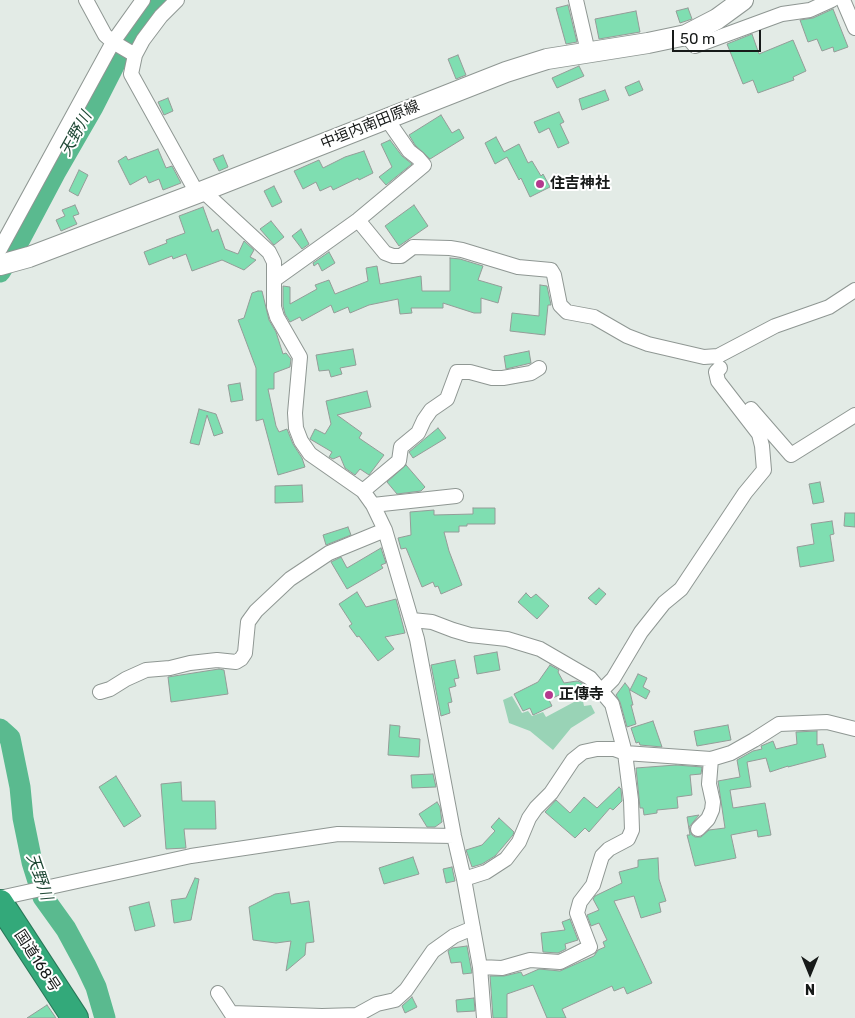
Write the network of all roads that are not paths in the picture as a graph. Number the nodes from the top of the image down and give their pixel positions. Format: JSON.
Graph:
{"nodes":[{"id":1,"x":86,"y":0,"type":"edge"},
{"id":2,"x":144,"y":0,"type":"edge"},
{"id":3,"x":177,"y":0,"type":"edge"},
{"id":4,"x":576,"y":0,"type":"edge"},
{"id":5,"x":743,"y":0,"type":"edge"},
{"id":6,"x":832,"y":0,"type":"edge"},
{"id":7,"x":843,"y":0,"type":"edge"},
{"id":8,"x":855,"y":28,"type":"edge"},
{"id":9,"x":686,"y":34,"type":"junction"},
{"id":10,"x":113,"y":42,"type":"junction"},
{"id":11,"x":588,"y":52,"type":"junction"},
{"id":12,"x":135,"y":55,"type":"junction"},
{"id":13,"x":386,"y":118,"type":"junction"},
{"id":14,"x":200,"y":192,"type":"junction"},
{"id":15,"x":358,"y":220,"type":"junction"},
{"id":16,"x":0,"y":249,"type":"edge"},
{"id":17,"x":0,"y":265,"type":"edge"},
{"id":18,"x":274,"y":280,"type":"junction"},
{"id":19,"x":855,"y":290,"type":"edge"},
{"id":20,"x":719,"y":362,"type":"junction"},
{"id":21,"x":539,"y":368,"type":"dead end"},
{"id":22,"x":855,"y":415,"type":"edge"},
{"id":23,"x":363,"y":491,"type":"junction"},
{"id":24,"x":456,"y":496,"type":"dead end"},
{"id":25,"x":373,"y":505,"type":"junction"},
{"id":26,"x":385,"y":530,"type":"junction"},
{"id":27,"x":412,"y":620,"type":"junction"},
{"id":28,"x":601,"y":691,"type":"junction"},
{"id":29,"x":100,"y":692,"type":"dead end"},
{"id":30,"x":855,"y":729,"type":"edge"},
{"id":31,"x":625,"y":753,"type":"junction"},
{"id":32,"x":711,"y":759,"type":"junction"},
{"id":33,"x":698,"y":829,"type":"dead end"},
{"id":34,"x":454,"y":836,"type":"junction"},
{"id":35,"x":464,"y":879,"type":"junction"},
{"id":36,"x":0,"y":898,"type":"edge"},
{"id":37,"x":0,"y":903,"type":"edge"},
{"id":38,"x":473,"y":928,"type":"junction"},
{"id":39,"x":480,"y":967,"type":"junction"},
{"id":40,"x":218,"y":993,"type":"dead end"},
{"id":41,"x":75,"y":1018,"type":"edge"},
{"id":42,"x":484,"y":1018,"type":"edge"}],
"edges":[{"from":1,"to":10,"type":"street"},
{"from":2,"to":10,"type":"street"},
{"from":3,"to":12,"type":"street"},
{"from":4,"to":11,"type":"street"},
{"from":5,"to":9,"type":"main road","name":"中垣内南田原線"},
{"from":6,"to":9,"type":"street"},
{"from":7,"to":8,"type":"street"},
{"from":9,"to":11,"type":"main road","name":"中垣内南田原線"},
{"from":10,"to":12,"type":"street"},
{"from":10,"to":16,"type":"street"},
{"from":11,"to":13,"type":"main road","name":"中垣内南田原線"},
{"from":12,"to":14,"type":"street"},
{"from":13,"to":14,"type":"main road","name":"中垣内南田原線"},
{"from":13,"to":15,"type":"street"},
{"from":14,"to":17,"type":"main road","name":"中垣内南田原線"},
{"from":14,"to":18,"type":"street"},
{"from":15,"to":18,"type":"street"},
{"from":15,"to":20,"type":"street"},
{"from":18,"to":23,"type":"street"},
{"from":19,"to":20,"type":"street"},
{"from":20,"to":22,"type":"street"},
{"from":20,"to":28,"type":"street"},
{"from":21,"to":23,"type":"street"},
{"from":23,"to":25,"type":"street"},
{"from":24,"to":25,"type":"street"},
{"from":25,"to":26,"type":"street"},
{"from":26,"to":27,"type":"street"},
{"from":26,"to":29,"type":"street"},
{"from":27,"to":28,"type":"street"},
{"from":27,"to":34,"type":"street"},
{"from":28,"to":31,"type":"street"},
{"from":30,"to":32,"type":"street"},
{"from":31,"to":32,"type":"street"},
{"from":31,"to":35,"type":"street"},
{"from":31,"to":39,"type":"street"},
{"from":32,"to":33,"type":"street"},
{"from":34,"to":35,"type":"street"},
{"from":34,"to":36,"type":"street"},
{"from":35,"to":38,"type":"street"},
{"from":37,"to":41,"type":"highway","name":"国道168号"},
{"from":38,"to":39,"type":"street"},
{"from":38,"to":40,"type":"street"},
{"from":39,"to":42,"type":"street"}]}
